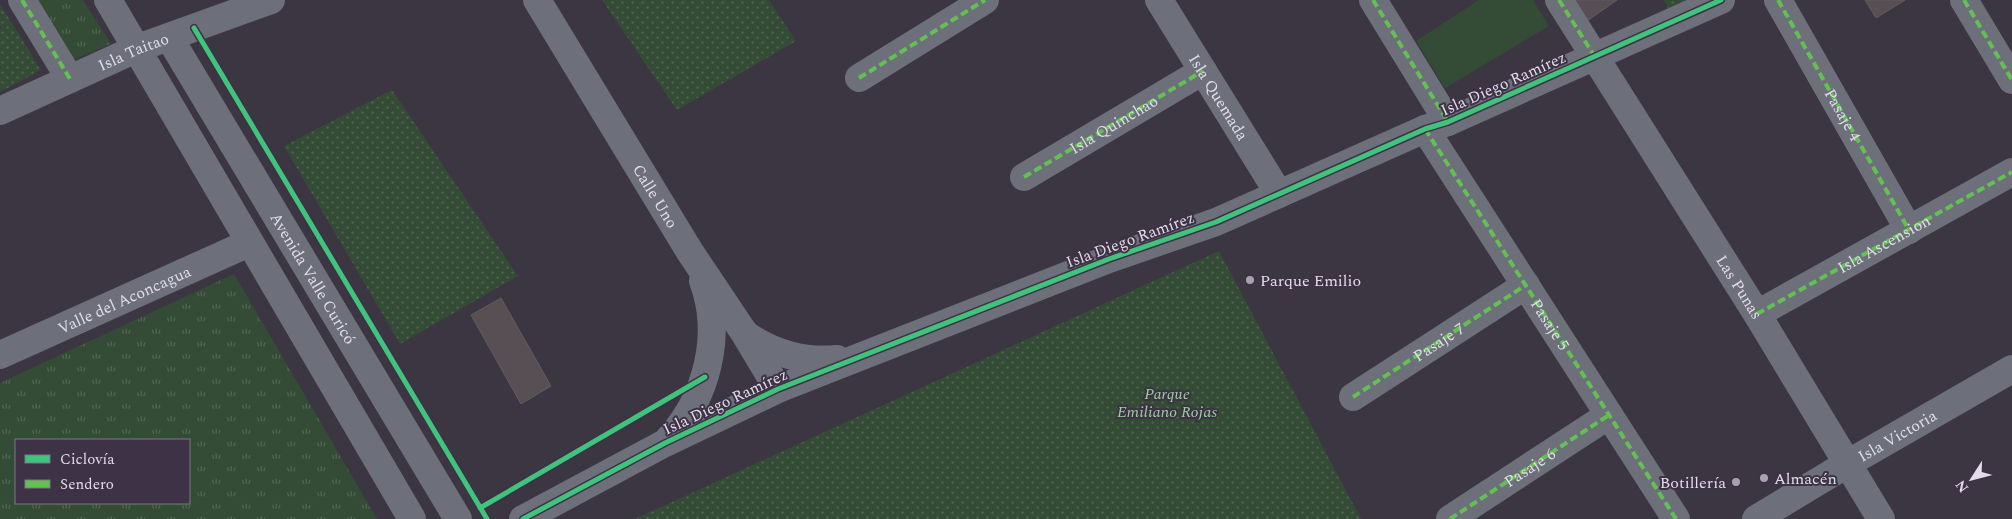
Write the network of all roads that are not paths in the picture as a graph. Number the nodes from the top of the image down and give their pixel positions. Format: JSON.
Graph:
{"nodes":[{"id":1,"x":22,"y":0,"type":"edge"},
{"id":2,"x":108,"y":0,"type":"edge"},
{"id":3,"x":270,"y":0,"type":"edge"},
{"id":4,"x":537,"y":0,"type":"edge"},
{"id":5,"x":985,"y":0,"type":"edge"},
{"id":6,"x":1159,"y":0,"type":"edge"},
{"id":7,"x":1373,"y":0,"type":"edge"},
{"id":8,"x":1559,"y":0,"type":"edge"},
{"id":9,"x":1721,"y":0,"type":"edge"},
{"id":10,"x":1778,"y":0,"type":"edge"},
{"id":11,"x":1964,"y":0,"type":"edge"},
{"id":12,"x":169,"y":37,"type":"junction"},
{"id":13,"x":138,"y":48,"type":"junction"},
{"id":14,"x":1595,"y":57,"type":"junction"},
{"id":15,"x":1203,"y":71,"type":"junction"},
{"id":16,"x":859,"y":78,"type":"dead end"},
{"id":17,"x":70,"y":79,"type":"junction"},
{"id":18,"x":2012,"y":80,"type":"edge"},
{"id":19,"x":0,"y":111,"type":"edge"},
{"id":20,"x":1437,"y":125,"type":"junction"},
{"id":21,"x":2012,"y":172,"type":"edge"},
{"id":22,"x":1024,"y":177,"type":"dead end"},
{"id":23,"x":1279,"y":194,"type":"junction"},
{"id":24,"x":1909,"y":230,"type":"junction"},
{"id":25,"x":249,"y":243,"type":"junction"},
{"id":26,"x":690,"y":252,"type":"junction"},
{"id":27,"x":1526,"y":285,"type":"junction"},
{"id":28,"x":1756,"y":314,"type":"junction"},
{"id":29,"x":744,"y":334,"type":"junction"},
{"id":30,"x":864,"y":355,"type":"junction"},
{"id":31,"x":0,"y":356,"type":"edge"},
{"id":32,"x":2012,"y":369,"type":"edge"},
{"id":33,"x":778,"y":389,"type":"junction"},
{"id":34,"x":1353,"y":397,"type":"dead end"},
{"id":35,"x":1609,"y":415,"type":"junction"},
{"id":36,"x":665,"y":443,"type":"junction"},
{"id":37,"x":1847,"y":464,"type":"junction"},
{"id":38,"x":412,"y":519,"type":"edge"},
{"id":39,"x":458,"y":519,"type":"edge"},
{"id":40,"x":523,"y":519,"type":"edge"},
{"id":41,"x":1450,"y":519,"type":"edge"},
{"id":42,"x":1676,"y":519,"type":"edge"},
{"id":43,"x":1756,"y":519,"type":"edge"},
{"id":44,"x":1881,"y":519,"type":"edge"}],
"edges":[{"from":1,"to":17,"type":"street"},
{"from":2,"to":13,"type":"street"},
{"from":3,"to":12,"type":"street","name":"Isla Taitao"},
{"from":4,"to":26,"type":"street","name":"Calle Uno"},
{"from":5,"to":16,"type":"street"},
{"from":6,"to":15,"type":"street","name":"Isla Quemada"},
{"from":7,"to":20,"type":"street","name":"Pasaje 5"},
{"from":8,"to":14,"type":"street","name":"Las Punas"},
{"from":9,"to":14,"type":"street","name":"Isla Diego Ramírez"},
{"from":10,"to":24,"type":"street","name":"Pasaje 4"},
{"from":11,"to":18,"type":"street"},
{"from":12,"to":13,"type":"street","name":"Isla Taitao"},
{"from":12,"to":39,"type":"street","name":"Avenida Valle Curicó"},
{"from":13,"to":17,"type":"street","name":"Isla Taitao"},
{"from":13,"to":25,"type":"street"},
{"from":14,"to":20,"type":"street","name":"Isla Diego Ramírez"},
{"from":14,"to":28,"type":"street","name":"Las Punas"},
{"from":15,"to":22,"type":"street","name":"Isla Quinchao"},
{"from":15,"to":23,"type":"street","name":"Isla Quemada"},
{"from":17,"to":19,"type":"street","name":"Isla Taitao"},
{"from":20,"to":23,"type":"street","name":"Isla Diego Ramírez"},
{"from":20,"to":27,"type":"street","name":"Pasaje 5"},
{"from":21,"to":24,"type":"street","name":"Isla Ascension"},
{"from":23,"to":30,"type":"street","name":"Isla Diego Ramírez"},
{"from":24,"to":28,"type":"street","name":"Isla Ascension"},
{"from":25,"to":31,"type":"street","name":"Valle del Aconcagua"},
{"from":25,"to":38,"type":"street"},
{"from":26,"to":29,"type":"street","name":"Calle Uno"},
{"from":26,"to":36,"type":"street"},
{"from":27,"to":34,"type":"street","name":"Pasaje 7"},
{"from":27,"to":35,"type":"street","name":"Pasaje 5"},
{"from":28,"to":37,"type":"street","name":"Las Punas"},
{"from":29,"to":30,"type":"street"},
{"from":29,"to":33,"type":"street","name":"Calle Uno"},
{"from":30,"to":33,"type":"street","name":"Isla Diego Ramírez"},
{"from":32,"to":37,"type":"street","name":"Isla Victoria"},
{"from":33,"to":36,"type":"street","name":"Isla Diego Ramírez"},
{"from":35,"to":41,"type":"street","name":"Pasaje 6"},
{"from":35,"to":42,"type":"street","name":"Pasaje 5"},
{"from":36,"to":40,"type":"street","name":"Isla Diego Ramírez"},
{"from":37,"to":43,"type":"street","name":"Isla Victoria"},
{"from":37,"to":44,"type":"street","name":"Las Punas"}]}
